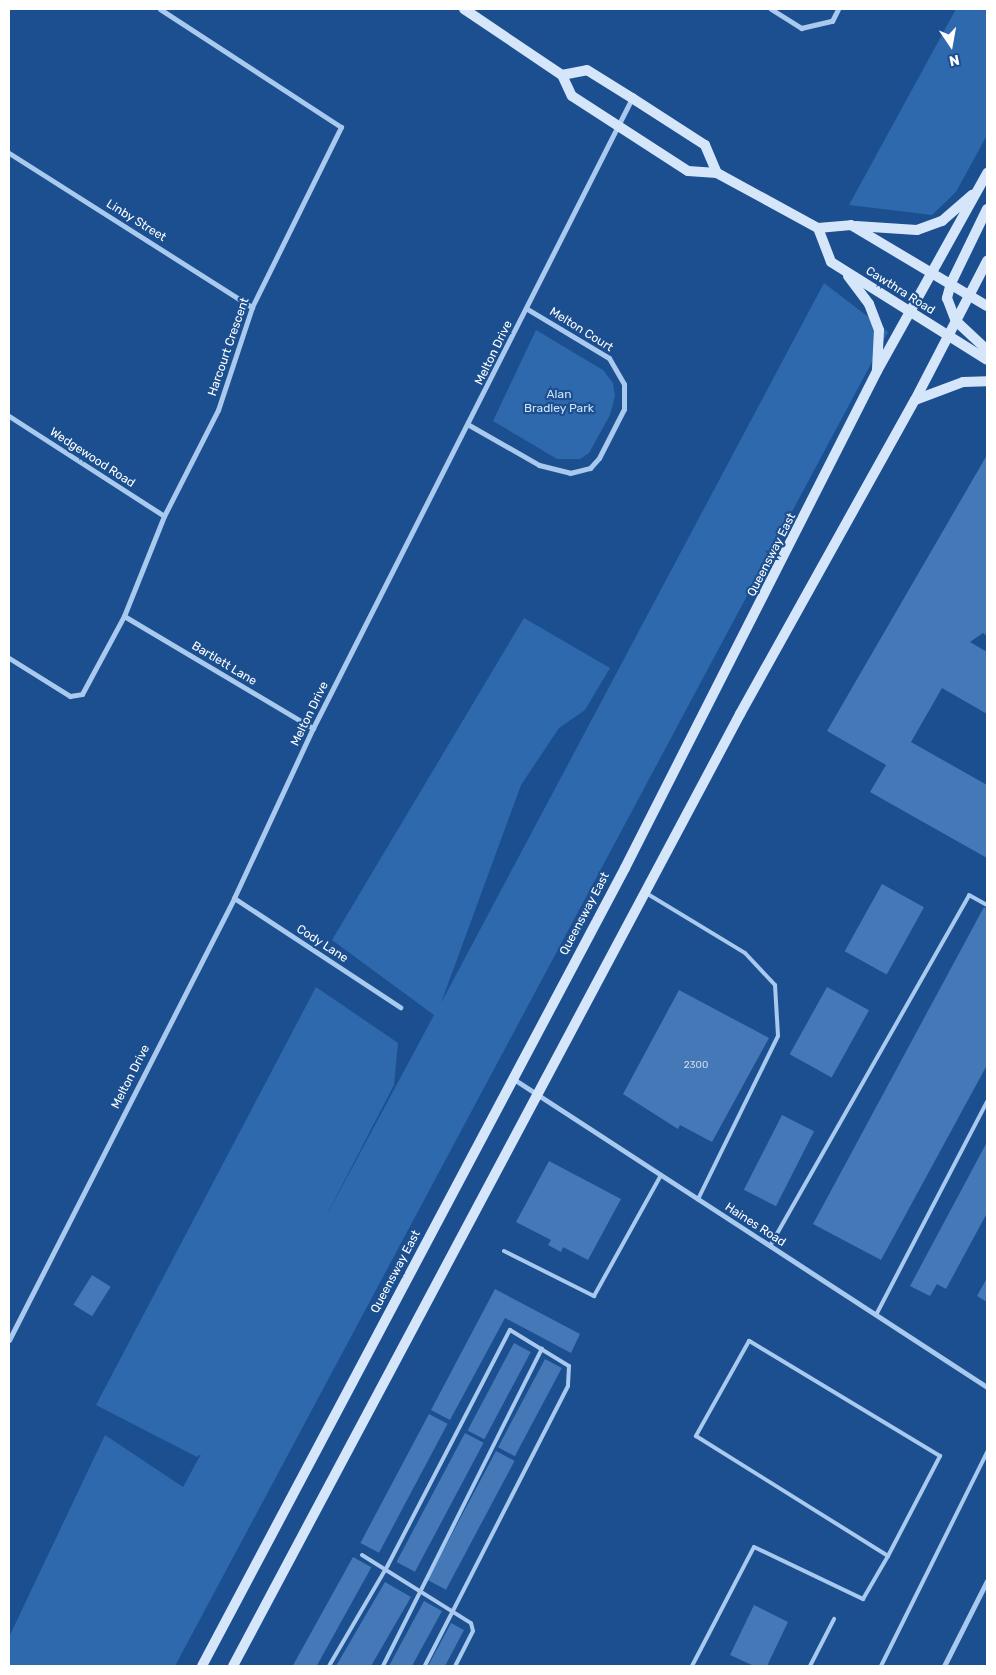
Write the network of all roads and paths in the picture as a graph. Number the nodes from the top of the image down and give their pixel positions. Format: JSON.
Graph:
{"nodes":[{"id":1,"x":160,"y":9,"type":"edge"},
{"id":2,"x":464,"y":9,"type":"edge"},
{"id":3,"x":771,"y":9,"type":"edge"},
{"id":4,"x":838,"y":9,"type":"edge"},
{"id":5,"x":562,"y":75,"type":"junction"},
{"id":6,"x":632,"y":98,"type":"junction"},
{"id":7,"x":618,"y":128,"type":"junction"},
{"id":8,"x":9,"y":153,"type":"edge"},
{"id":9,"x":718,"y":172,"type":"junction"},
{"id":10,"x":987,"y":173,"type":"edge"},
{"id":11,"x":977,"y":191,"type":"junction"},
{"id":12,"x":987,"y":209,"type":"edge"},
{"id":13,"x":851,"y":225,"type":"junction"},
{"id":14,"x":818,"y":228,"type":"junction"},
{"id":15,"x":987,"y":260,"type":"edge"},
{"id":16,"x":845,"y":271,"type":"junction"},
{"id":17,"x":933,"y":272,"type":"junction"},
{"id":18,"x":951,"y":283,"type":"junction"},
{"id":19,"x":970,"y":295,"type":"junction"},
{"id":20,"x":987,"y":306,"type":"edge"},
{"id":21,"x":252,"y":307,"type":"junction"},
{"id":22,"x":527,"y":308,"type":"junction"},
{"id":23,"x":910,"y":312,"type":"junction"},
{"id":24,"x":956,"y":321,"type":"junction"},
{"id":25,"x":949,"y":336,"type":"junction"},
{"id":26,"x":987,"y":350,"type":"edge"},
{"id":27,"x":987,"y":360,"type":"edge"},
{"id":28,"x":877,"y":371,"type":"junction"},
{"id":29,"x":987,"y":381,"type":"edge"},
{"id":30,"x":915,"y":400,"type":"junction"},
{"id":31,"x":9,"y":416,"type":"edge"},
{"id":32,"x":470,"y":425,"type":"junction"},
{"id":33,"x":164,"y":516,"type":"junction"},
{"id":34,"x":124,"y":616,"type":"junction"},
{"id":35,"x":9,"y":658,"type":"edge"},
{"id":36,"x":313,"y":728,"type":"junction"},
{"id":37,"x":646,"y":893,"type":"junction"},
{"id":38,"x":234,"y":898,"type":"junction"},
{"id":39,"x":987,"y":905,"type":"edge"},
{"id":40,"x":400,"y":1007,"type":"dead end"},
{"id":41,"x":512,"y":1078,"type":"junction"},
{"id":42,"x":538,"y":1096,"type":"junction"},
{"id":43,"x":987,"y":1102,"type":"edge"},
{"id":44,"x":661,"y":1176,"type":"junction"},
{"id":45,"x":698,"y":1199,"type":"junction"},
{"id":46,"x":770,"y":1246,"type":"junction"},
{"id":47,"x":504,"y":1251,"type":"dead end"},
{"id":48,"x":876,"y":1315,"type":"junction"},
{"id":49,"x":9,"y":1340,"type":"edge"},
{"id":50,"x":542,"y":1349,"type":"junction"},
{"id":51,"x":987,"y":1387,"type":"edge"},
{"id":52,"x":987,"y":1452,"type":"edge"},
{"id":53,"x":362,"y":1554,"type":"dead end"},
{"id":54,"x":888,"y":1556,"type":"junction"},
{"id":55,"x":386,"y":1568,"type":"junction"},
{"id":56,"x":987,"y":1581,"type":"edge"},
{"id":57,"x":421,"y":1589,"type":"junction"},
{"id":58,"x":455,"y":1610,"type":"junction"},
{"id":59,"x":834,"y":1620,"type":"dead end"},
{"id":60,"x":202,"y":1666,"type":"edge"},
{"id":61,"x":233,"y":1666,"type":"edge"},
{"id":62,"x":329,"y":1666,"type":"edge"},
{"id":63,"x":383,"y":1666,"type":"edge"},
{"id":64,"x":424,"y":1666,"type":"edge"},
{"id":65,"x":455,"y":1666,"type":"edge"},
{"id":66,"x":692,"y":1666,"type":"edge"},
{"id":67,"x":810,"y":1666,"type":"edge"},
{"id":68,"x":881,"y":1666,"type":"edge"},
{"id":69,"x":944,"y":1666,"type":"edge"}],
"edges":[{"from":1,"to":21,"type":"street","name":"Harcourt Crescent"},
{"from":2,"to":5,"type":"main road"},
{"from":3,"to":4,"type":"street"},
{"from":5,"to":6,"type":"main road"},
{"from":5,"to":7,"type":"main road"},
{"from":6,"to":7,"type":"street","name":"Melton Drive"},
{"from":6,"to":9,"type":"main road"},
{"from":7,"to":9,"type":"main road"},
{"from":7,"to":22,"type":"street","name":"Melton Drive"},
{"from":8,"to":21,"type":"street","name":"Linby Street"},
{"from":9,"to":14,"type":"main road"},
{"from":10,"to":11,"type":"main road","name":"Queensway East"},
{"from":11,"to":13,"type":"main road"},
{"from":11,"to":17,"type":"main road","name":"Queensway East"},
{"from":12,"to":18,"type":"main road"},
{"from":13,"to":14,"type":"main road"},
{"from":13,"to":17,"type":"main road"},
{"from":14,"to":16,"type":"main road","name":"Cawthra Road"},
{"from":15,"to":19,"type":"main road"},
{"from":16,"to":23,"type":"main road","name":"Cawthra Road"},
{"from":16,"to":28,"type":"main road"},
{"from":17,"to":18,"type":"main road"},
{"from":17,"to":23,"type":"main road","name":"Queensway East"},
{"from":18,"to":19,"type":"main road"},
{"from":18,"to":24,"type":"main road"},
{"from":19,"to":20,"type":"main road"},
{"from":19,"to":24,"type":"main road"},
{"from":21,"to":33,"type":"street","name":"Harcourt Crescent"},
{"from":22,"to":32,"type":"street","name":"Melton Drive"},
{"from":22,"to":32,"type":"street","name":"Melton Court"},
{"from":23,"to":25,"type":"main road","name":"Cawthra Road"},
{"from":23,"to":28,"type":"main road","name":"Queensway East"},
{"from":24,"to":25,"type":"main road"},
{"from":24,"to":26,"type":"main road"},
{"from":25,"to":27,"type":"main road","name":"Cawthra Road"},
{"from":25,"to":30,"type":"main road"},
{"from":28,"to":41,"type":"main road","name":"Queensway East"},
{"from":29,"to":30,"type":"main road"},
{"from":30,"to":37,"type":"main road"},
{"from":31,"to":33,"type":"street","name":"Wedgewood Road"},
{"from":32,"to":36,"type":"street","name":"Melton Drive"},
{"from":33,"to":34,"type":"street","name":"Harcourt Crescent"},
{"from":34,"to":35,"type":"street","name":"Harcourt Crescent"},
{"from":34,"to":36,"type":"street","name":"Bartlett Lane"},
{"from":36,"to":38,"type":"street","name":"Melton Drive"},
{"from":37,"to":42,"type":"main road"},
{"from":37,"to":45,"type":"lane"},
{"from":38,"to":40,"type":"street","name":"Cody Lane"},
{"from":38,"to":49,"type":"street","name":"Melton Drive"},
{"from":39,"to":46,"type":"lane"},
{"from":41,"to":42,"type":"street","name":"Haines Road"},
{"from":41,"to":60,"type":"main road","name":"Queensway East"},
{"from":42,"to":44,"type":"street","name":"Haines Road"},
{"from":42,"to":61,"type":"main road"},
{"from":43,"to":48,"type":"lane"},
{"from":44,"to":45,"type":"street","name":"Haines Road"},
{"from":44,"to":47,"type":"lane"},
{"from":45,"to":46,"type":"street","name":"Haines Road"},
{"from":46,"to":48,"type":"street","name":"Haines Road"},
{"from":48,"to":51,"type":"street","name":"Haines Road"},
{"from":50,"to":55,"type":"lane"},
{"from":50,"to":57,"type":"lane"},
{"from":50,"to":58,"type":"lane"},
{"from":52,"to":68,"type":"lane"},
{"from":53,"to":55,"type":"lane"},
{"from":54,"to":54,"type":"lane"},
{"from":54,"to":66,"type":"lane"},
{"from":55,"to":57,"type":"lane"},
{"from":55,"to":62,"type":"lane"},
{"from":56,"to":69,"type":"street"},
{"from":57,"to":58,"type":"lane"},
{"from":57,"to":63,"type":"lane"},
{"from":58,"to":64,"type":"lane"},
{"from":58,"to":65,"type":"lane"},
{"from":59,"to":67,"type":"lane"}]}
